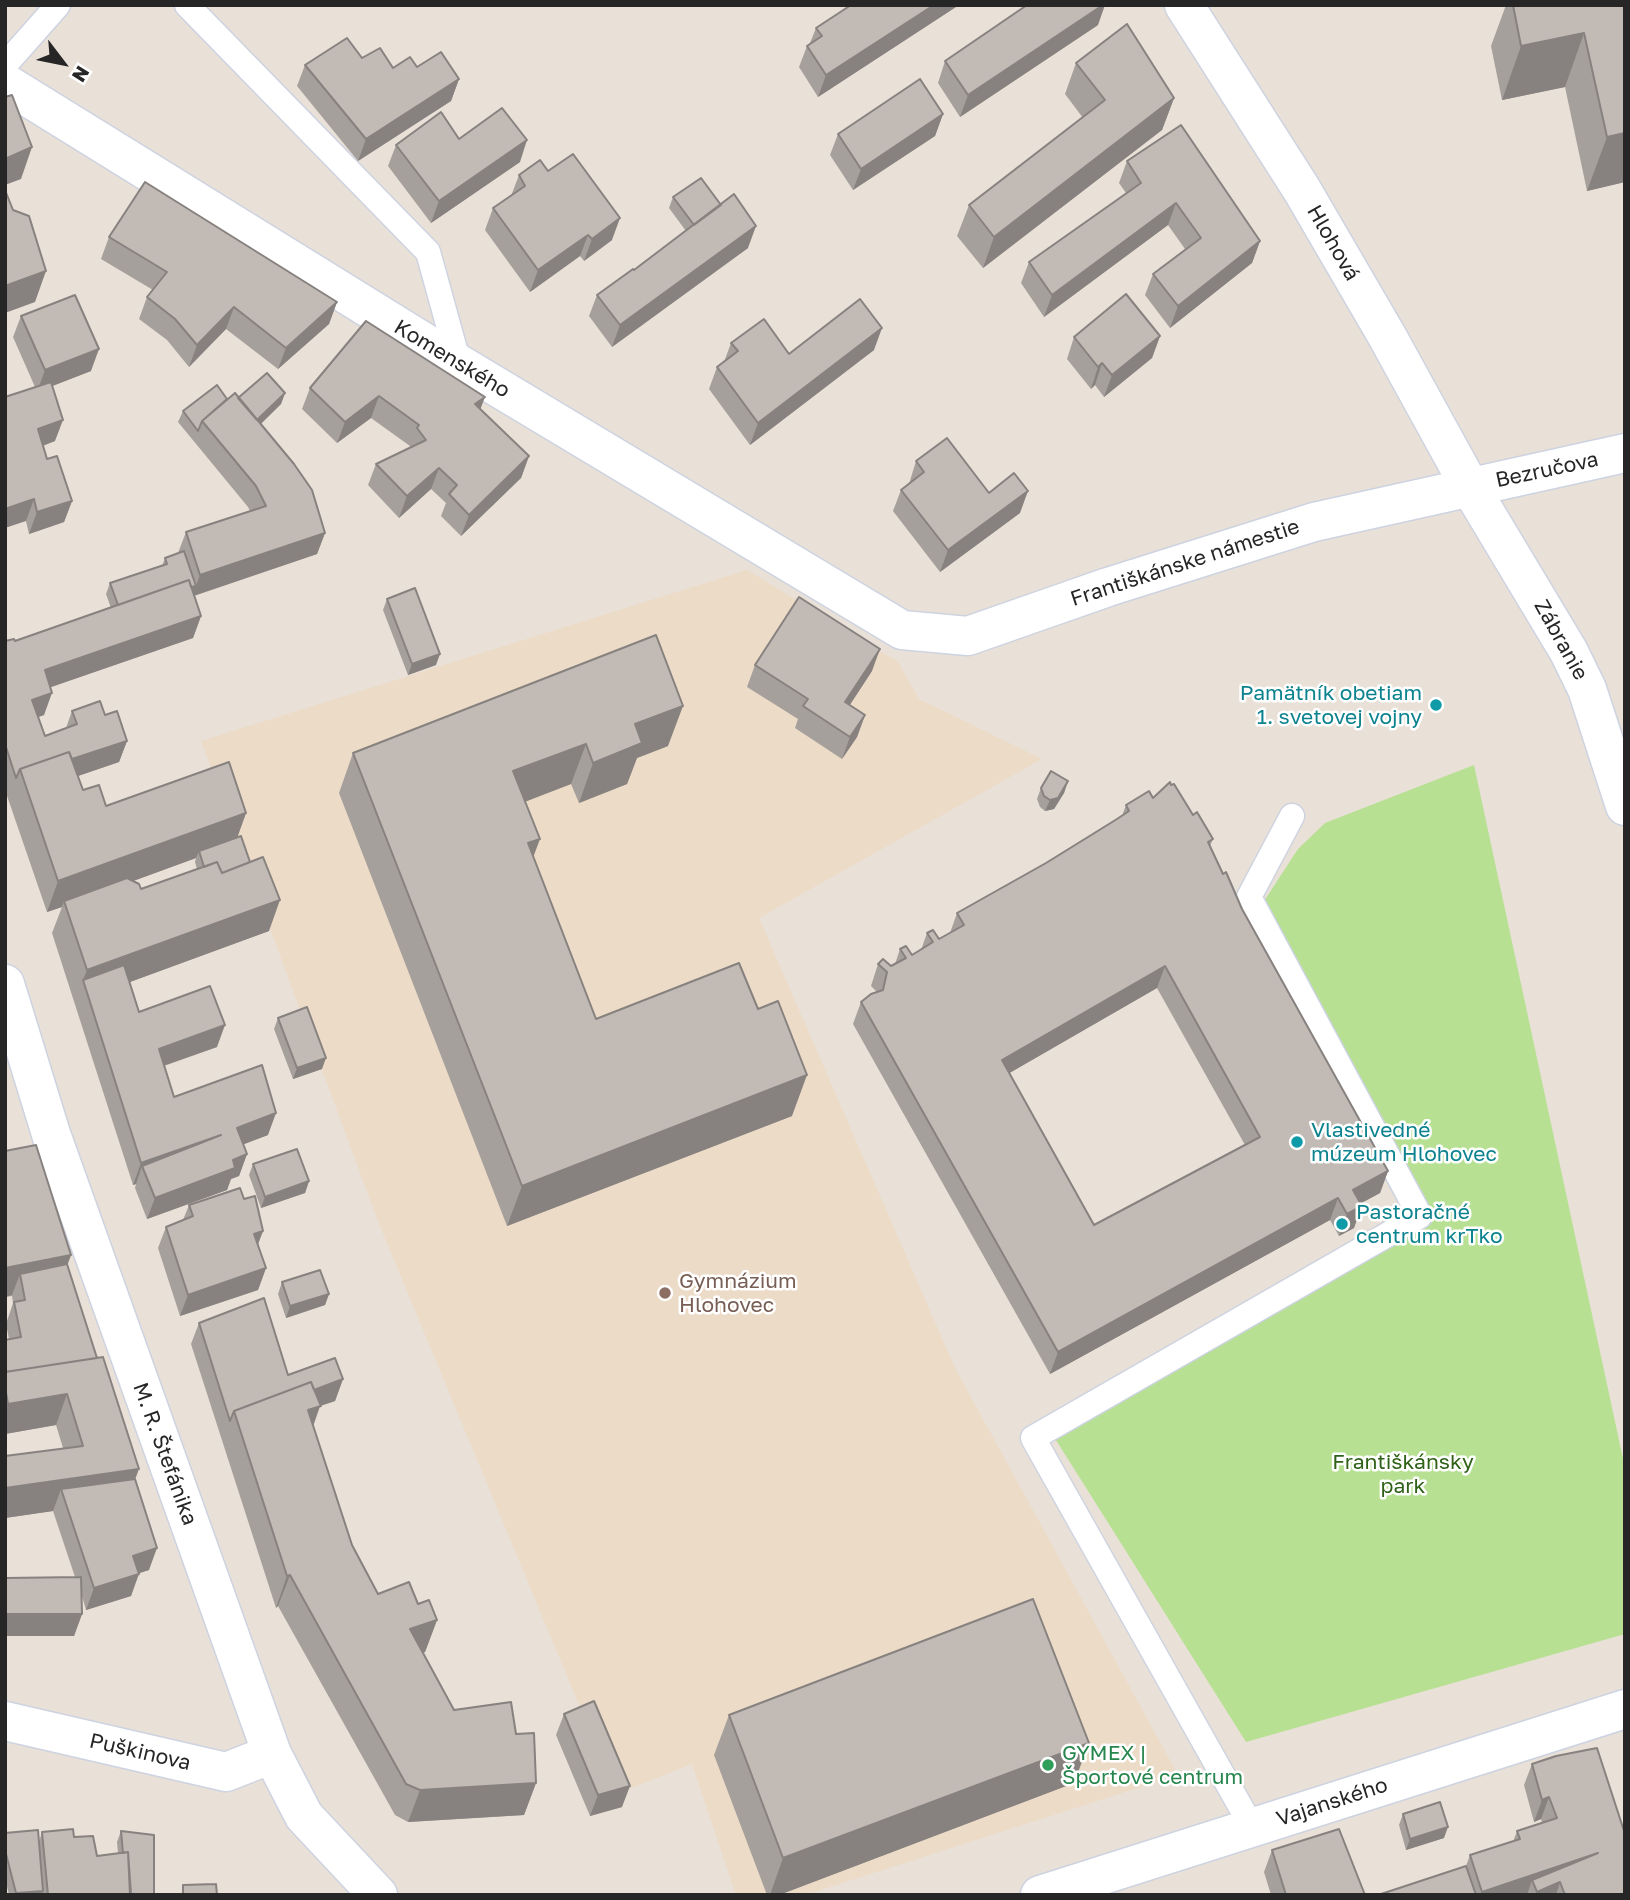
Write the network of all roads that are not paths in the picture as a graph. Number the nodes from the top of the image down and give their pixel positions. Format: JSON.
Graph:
{"nodes":[{"id":1,"x":58,"y":5,"type":"edge"},
{"id":2,"x":187,"y":5,"type":"edge"},
{"id":3,"x":1184,"y":5,"type":"edge"},
{"id":4,"x":5,"y":65,"type":"edge"},
{"id":5,"x":5,"y":83,"type":"edge"},
{"id":6,"x":459,"y":364,"type":"junction"},
{"id":7,"x":1625,"y":453,"type":"edge"},
{"id":8,"x":1470,"y":487,"type":"junction"},
{"id":9,"x":902,"y":629,"type":"joint"},
{"id":10,"x":1625,"y":806,"type":"edge"},
{"id":11,"x":1292,"y":816,"type":"dead end"},
{"id":12,"x":5,"y":984,"type":"edge"},
{"id":13,"x":1625,"y":1709,"type":"edge"},
{"id":14,"x":5,"y":1721,"type":"edge"},
{"id":15,"x":272,"y":1754,"type":"junction"},
{"id":16,"x":1252,"y":1827,"type":"junction"},
{"id":17,"x":378,"y":1895,"type":"edge"},
{"id":18,"x":1040,"y":1895,"type":"edge"}],
"edges":[{"from":1,"to":4,"type":"lane"},
{"from":2,"to":6,"type":"lane"},
{"from":3,"to":8,"type":"street","name":"Hlohová"},
{"from":5,"to":6,"type":"street","name":"Komenského"},
{"from":6,"to":9,"type":"street","name":"Komenského"},
{"from":7,"to":8,"type":"street","name":"Bezručova"},
{"from":8,"to":9,"type":"street","name":"Františkánske námestie"},
{"from":8,"to":10,"type":"street","name":"Zábranie"},
{"from":11,"to":16,"type":"lane"},
{"from":12,"to":15,"type":"street","name":"M. R. Štefánika"},
{"from":13,"to":16,"type":"street","name":"Vajanského"},
{"from":14,"to":15,"type":"street","name":"Puškinova"},
{"from":15,"to":17,"type":"street","name":"M. R. Štefánika"},
{"from":16,"to":18,"type":"street","name":"Vajanského"}]}
